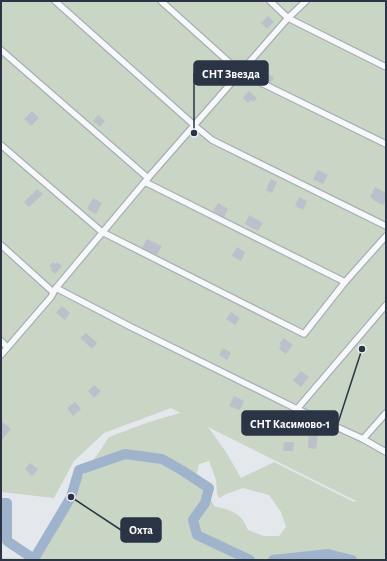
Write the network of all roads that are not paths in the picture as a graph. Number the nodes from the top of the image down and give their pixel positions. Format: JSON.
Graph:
{"nodes":[{"id":1,"x":55,"y":1,"type":"edge"},
{"id":2,"x":161,"y":1,"type":"edge"},
{"id":3,"x":270,"y":1,"type":"edge"},
{"id":4,"x":306,"y":1,"type":"edge"},
{"id":5,"x":288,"y":18,"type":"junction"},
{"id":6,"x":1,"y":50,"type":"edge"},
{"id":7,"x":386,"y":67,"type":"edge"},
{"id":8,"x":241,"y":73,"type":"junction"},
{"id":9,"x":194,"y":125,"type":"junction"},
{"id":10,"x":386,"y":144,"type":"edge"},
{"id":11,"x":1,"y":145,"type":"edge"},
{"id":12,"x":146,"y":180,"type":"junction"},
{"id":13,"x":386,"y":226,"type":"edge"},
{"id":14,"x":102,"y":232,"type":"junction"},
{"id":15,"x":386,"y":236,"type":"edge"},
{"id":16,"x":1,"y":244,"type":"edge"},
{"id":17,"x":345,"y":282,"type":"junction"},
{"id":18,"x":55,"y":290,"type":"junction"},
{"id":19,"x":386,"y":304,"type":"edge"},
{"id":20,"x":1,"y":341,"type":"edge"},
{"id":21,"x":7,"y":347,"type":"junction"},
{"id":22,"x":1,"y":355,"type":"edge"},
{"id":23,"x":297,"y":409,"type":"junction"},
{"id":24,"x":386,"y":413,"type":"edge"},
{"id":25,"x":363,"y":439,"type":"junction"},
{"id":26,"x":386,"y":452,"type":"edge"}],
"edges":[{"from":1,"to":9,"type":"street"},
{"from":2,"to":8,"type":"street"},
{"from":3,"to":5,"type":"street"},
{"from":4,"to":5,"type":"street"},
{"from":5,"to":7,"type":"street"},
{"from":5,"to":8,"type":"street"},
{"from":6,"to":12,"type":"street"},
{"from":8,"to":9,"type":"street"},
{"from":8,"to":10,"type":"street"},
{"from":9,"to":12,"type":"street"},
{"from":9,"to":13,"type":"street"},
{"from":11,"to":14,"type":"street"},
{"from":12,"to":14,"type":"street"},
{"from":12,"to":17,"type":"street"},
{"from":14,"to":17,"type":"street"},
{"from":14,"to":18,"type":"street"},
{"from":15,"to":17,"type":"street"},
{"from":16,"to":18,"type":"street"},
{"from":18,"to":21,"type":"street"},
{"from":18,"to":23,"type":"street"},
{"from":19,"to":23,"type":"street"},
{"from":20,"to":21,"type":"street"},
{"from":21,"to":22,"type":"street"},
{"from":23,"to":25,"type":"street"},
{"from":24,"to":25,"type":"street"},
{"from":25,"to":26,"type":"street"}]}
